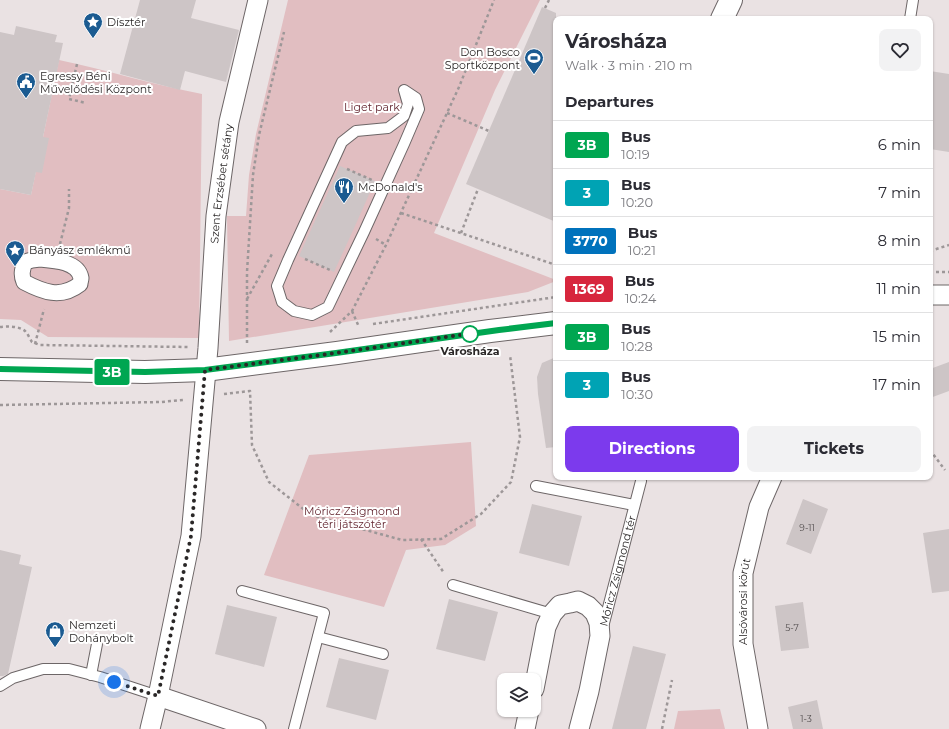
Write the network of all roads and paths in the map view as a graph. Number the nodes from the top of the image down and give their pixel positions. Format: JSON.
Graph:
{"nodes":[{"id":1,"x":258,"y":0,"type":"edge"},
{"id":2,"x":494,"y":0,"type":"edge"},
{"id":3,"x":549,"y":0,"type":"edge"},
{"id":4,"x":731,"y":0,"type":"edge"},
{"id":5,"x":913,"y":0,"type":"edge"},
{"id":6,"x":546,"y":8,"type":"dead end"},
{"id":7,"x":723,"y":16,"type":"edge"},
{"id":8,"x":910,"y":16,"type":"edge"},
{"id":9,"x":284,"y":32,"type":"dead end"},
{"id":10,"x":77,"y":64,"type":"dead end"},
{"id":11,"x":86,"y":103,"type":"dead end"},
{"id":12,"x":447,"y":113,"type":"junction"},
{"id":13,"x":489,"y":131,"type":"dead end"},
{"id":14,"x":340,"y":166,"type":"dead end"},
{"id":15,"x":375,"y":181,"type":"dead end"},
{"id":16,"x":68,"y":189,"type":"dead end"},
{"id":17,"x":478,"y":189,"type":"dead end"},
{"id":18,"x":400,"y":213,"type":"junction"},
{"id":19,"x":461,"y":232,"type":"junction"},
{"id":20,"x":949,"y":245,"type":"edge"},
{"id":21,"x":933,"y":250,"type":"edge"},
{"id":22,"x":56,"y":260,"type":"junction"},
{"id":23,"x":288,"y":260,"type":"junction"},
{"id":24,"x":553,"y":264,"type":"edge"},
{"id":25,"x":334,"y":272,"type":"dead end"},
{"id":26,"x":933,"y":272,"type":"edge"},
{"id":27,"x":949,"y":272,"type":"edge"},
{"id":28,"x":48,"y":292,"type":"junction"},
{"id":29,"x":933,"y":295,"type":"edge"},
{"id":30,"x":949,"y":295,"type":"edge"},
{"id":31,"x":553,"y":298,"type":"edge"},
{"id":32,"x":247,"y":299,"type":"junction"},
{"id":33,"x":352,"y":310,"type":"junction"},
{"id":34,"x":553,"y":323,"type":"edge"},
{"id":35,"x":372,"y":324,"type":"dead end"},
{"id":36,"x":366,"y":325,"type":"dead end"},
{"id":37,"x":0,"y":327,"type":"edge"},
{"id":38,"x":359,"y":327,"type":"junction"},
{"id":39,"x":352,"y":328,"type":"dead end"},
{"id":40,"x":337,"y":330,"type":"dead end"},
{"id":41,"x":35,"y":344,"type":"junction"},
{"id":42,"x":254,"y":344,"type":"dead end"},
{"id":43,"x":208,"y":348,"type":"junction"},
{"id":44,"x":510,"y":355,"type":"dead end"},
{"id":45,"x":0,"y":369,"type":"edge"},
{"id":46,"x":205,"y":370,"type":"junction"},
{"id":47,"x":203,"y":397,"type":"junction"},
{"id":48,"x":0,"y":405,"type":"edge"},
{"id":49,"x":933,"y":454,"type":"edge"},
{"id":50,"x":945,"y":470,"type":"dead end"},
{"id":51,"x":771,"y":480,"type":"edge"},
{"id":52,"x":640,"y":481,"type":"dead end"},
{"id":53,"x":536,"y":486,"type":"dead end"},
{"id":54,"x":634,"y":505,"type":"junction"},
{"id":55,"x":421,"y":540,"type":"junction"},
{"id":56,"x":453,"y":585,"type":"joint"},
{"id":57,"x":242,"y":590,"type":"dead end"},
{"id":58,"x":552,"y":614,"type":"junction"},
{"id":59,"x":600,"y":636,"type":"junction"},
{"id":60,"x":318,"y":637,"type":"junction"},
{"id":61,"x":97,"y":644,"type":"dead end"},
{"id":62,"x":383,"y":654,"type":"dead end"},
{"id":63,"x":537,"y":673,"type":"edge"},
{"id":64,"x":91,"y":675,"type":"junction"},
{"id":65,"x":672,"y":680,"type":"dead end"},
{"id":66,"x":0,"y":686,"type":"edge"},
{"id":67,"x":158,"y":696,"type":"junction"},
{"id":68,"x":528,"y":717,"type":"edge"},
{"id":69,"x":150,"y":729,"type":"edge"},
{"id":70,"x":256,"y":729,"type":"edge"},
{"id":71,"x":294,"y":729,"type":"edge"},
{"id":72,"x":525,"y":729,"type":"edge"},
{"id":73,"x":579,"y":729,"type":"edge"},
{"id":74,"x":662,"y":729,"type":"edge"},
{"id":75,"x":758,"y":729,"type":"edge"}],
"edges":[{"from":1,"to":43,"type":"street","name":"Szent Erzsébet sétány"},
{"from":2,"to":12,"type":"path"},
{"from":3,"to":6,"type":"path"},
{"from":4,"to":7,"type":"street"},
{"from":5,"to":8,"type":"lane"},
{"from":9,"to":32,"type":"path"},
{"from":10,"to":11,"type":"path"},
{"from":12,"to":13,"type":"path"},
{"from":12,"to":18,"type":"path"},
{"from":14,"to":15,"type":"path"},
{"from":16,"to":22,"type":"path"},
{"from":17,"to":19,"type":"path"},
{"from":18,"to":19,"type":"path"},
{"from":18,"to":33,"type":"path"},
{"from":19,"to":24,"type":"path"},
{"from":20,"to":21,"type":"path"},
{"from":22,"to":28,"type":"street"},
{"from":22,"to":28,"type":"street"},
{"from":23,"to":23,"type":"lane"},
{"from":23,"to":25,"type":"path"},
{"from":23,"to":32,"type":"path"},
{"from":26,"to":27,"type":"path"},
{"from":28,"to":41,"type":"path"},
{"from":29,"to":30,"type":"street"},
{"from":31,"to":35,"type":"path"},
{"from":32,"to":42,"type":"path"},
{"from":33,"to":38,"type":"path"},
{"from":33,"to":40,"type":"path"},
{"from":34,"to":46,"type":"street"},
{"from":36,"to":38,"type":"path"},
{"from":37,"to":41,"type":"path"},
{"from":38,"to":39,"type":"path"},
{"from":41,"to":43,"type":"path"},
{"from":43,"to":46,"type":"street","name":"Szent Erzsébet sétány"},
{"from":44,"to":55,"type":"path"},
{"from":45,"to":46,"type":"street"},
{"from":46,"to":47,"type":"street","name":"Szent Erzsébet sétány"},
{"from":47,"to":48,"type":"path"},
{"from":47,"to":55,"type":"path"},
{"from":47,"to":67,"type":"street","name":"Szent Erzsébet sétány"},
{"from":49,"to":50,"type":"path"},
{"from":51,"to":75,"type":"street","name":"Alsóvárosi körút"},
{"from":52,"to":54,"type":"lane","name":"Móricz Zsigmond tér"},
{"from":53,"to":54,"type":"lane","name":"Móricz Zsigmond tér"},
{"from":54,"to":59,"type":"lane","name":"Móricz Zsigmond tér"},
{"from":55,"to":56,"type":"path"},
{"from":56,"to":58,"type":"lane"},
{"from":57,"to":60,"type":"lane"},
{"from":58,"to":59,"type":"street","name":"Móricz Zsigmond tér"},
{"from":58,"to":63,"type":"street"},
{"from":59,"to":73,"type":"street","name":"Móricz Zsigmond tér"},
{"from":60,"to":62,"type":"lane"},
{"from":60,"to":71,"type":"lane"},
{"from":61,"to":64,"type":"lane"},
{"from":64,"to":66,"type":"lane"},
{"from":64,"to":67,"type":"lane"},
{"from":65,"to":74,"type":"path"},
{"from":67,"to":69,"type":"street","name":"Szent Erzsébet sétány"},
{"from":67,"to":70,"type":"street"},
{"from":68,"to":72,"type":"street"}]}
